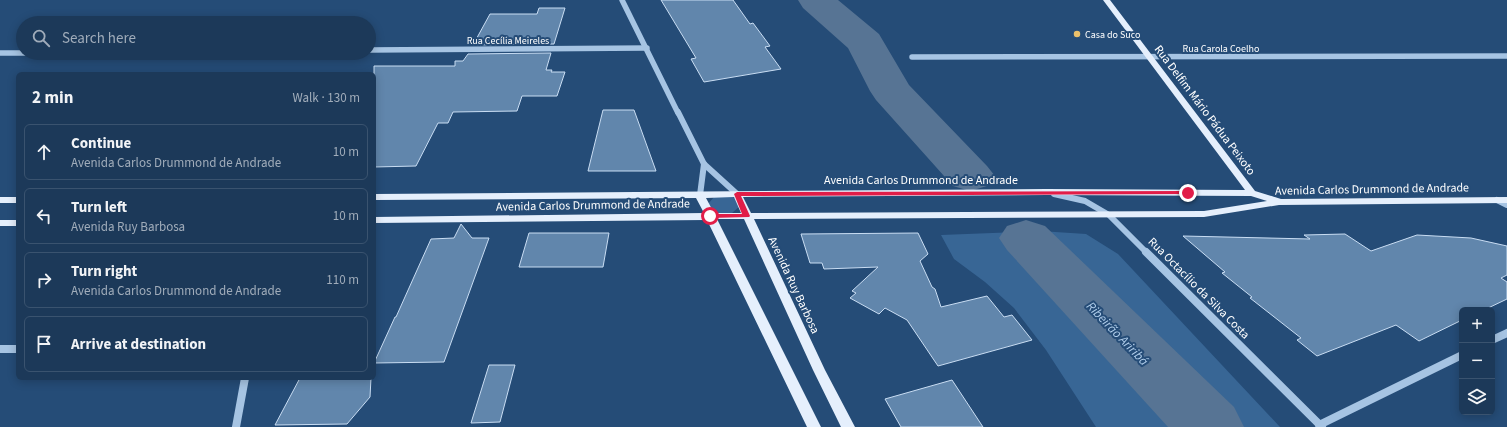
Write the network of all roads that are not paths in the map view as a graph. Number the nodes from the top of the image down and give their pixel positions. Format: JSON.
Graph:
{"nodes":[{"id":1,"x":622,"y":0,"type":"edge"},
{"id":2,"x":1106,"y":0,"type":"edge"},
{"id":3,"x":647,"y":48,"type":"junction"},
{"id":4,"x":376,"y":50,"type":"edge"},
{"id":5,"x":0,"y":53,"type":"edge"},
{"id":6,"x":16,"y":53,"type":"edge"},
{"id":7,"x":1507,"y":56,"type":"edge"},
{"id":8,"x":912,"y":57,"type":"dead end"},
{"id":9,"x":1151,"y":58,"type":"junction"},
{"id":10,"x":704,"y":164,"type":"junction"},
{"id":11,"x":1046,"y":192,"type":"junction"},
{"id":12,"x":1252,"y":193,"type":"junction"},
{"id":13,"x":700,"y":194,"type":"junction"},
{"id":14,"x":737,"y":194,"type":"junction"},
{"id":15,"x":376,"y":197,"type":"edge"},
{"id":16,"x":0,"y":200,"type":"edge"},
{"id":17,"x":16,"y":200,"type":"edge"},
{"id":18,"x":1502,"y":200,"type":"edge"},
{"id":19,"x":1279,"y":202,"type":"junction"},
{"id":20,"x":1507,"y":205,"type":"edge"},
{"id":21,"x":1109,"y":215,"type":"junction"},
{"id":22,"x":710,"y":216,"type":"junction"},
{"id":23,"x":747,"y":216,"type":"junction"},
{"id":24,"x":376,"y":220,"type":"edge"},
{"id":25,"x":0,"y":223,"type":"edge"},
{"id":26,"x":16,"y":223,"type":"edge"},
{"id":27,"x":1507,"y":333,"type":"edge"},
{"id":28,"x":1495,"y":339,"type":"edge"},
{"id":29,"x":0,"y":349,"type":"edge"},
{"id":30,"x":16,"y":349,"type":"edge"},
{"id":31,"x":1459,"y":356,"type":"edge"},
{"id":32,"x":245,"y":380,"type":"edge"},
{"id":33,"x":1320,"y":426,"type":"edge"},
{"id":34,"x":236,"y":427,"type":"edge"},
{"id":35,"x":814,"y":427,"type":"edge"},
{"id":36,"x":848,"y":427,"type":"edge"}],
"edges":[{"from":1,"to":3,"type":"street","name":"Avenida Ruy Barbosa"},
{"from":2,"to":9,"type":"main road","name":"Rua Delfim Mário Pádua Peixoto"},
{"from":3,"to":4,"type":"street","name":"Rua Cecília Meireles"},
{"from":3,"to":10,"type":"street","name":"Avenida Ruy Barbosa"},
{"from":5,"to":6,"type":"street"},
{"from":7,"to":9,"type":"street","name":"Rua Carola Coelho"},
{"from":8,"to":9,"type":"street","name":"Rua Carola Coelho"},
{"from":9,"to":12,"type":"main road","name":"Rua Delfim Mário Pádua Peixoto"},
{"from":10,"to":13,"type":"street"},
{"from":10,"to":14,"type":"street","name":"Avenida Ruy Barbosa"},
{"from":11,"to":12,"type":"main road","name":"Avenida Carlos Drummond de Andrade"},
{"from":11,"to":14,"type":"main road","name":"Avenida Carlos Drummond de Andrade"},
{"from":11,"to":21,"type":"street","name":"Rua Octacílio da Silva Costa"},
{"from":12,"to":19,"type":"main road","name":"Rua Delfim Mário Pádua Peixoto"},
{"from":13,"to":14,"type":"main road","name":"Avenida Carlos Drummond de Andrade"},
{"from":13,"to":15,"type":"main road","name":"Avenida Carlos Drummond de Andrade"},
{"from":13,"to":22,"type":"main road"},
{"from":14,"to":23,"type":"main road","name":"Avenida Ruy Barbosa"},
{"from":16,"to":17,"type":"main road"},
{"from":18,"to":19,"type":"main road","name":"Avenida Carlos Drummond de Andrade"},
{"from":18,"to":20,"type":"street"},
{"from":19,"to":21,"type":"main road","name":"Avenida Carlos Drummond de Andrade"},
{"from":21,"to":23,"type":"main road","name":"Avenida Carlos Drummond de Andrade"},
{"from":21,"to":33,"type":"street","name":"Rua Octacílio da Silva Costa"},
{"from":22,"to":23,"type":"main road","name":"Avenida Carlos Drummond de Andrade"},
{"from":22,"to":24,"type":"main road","name":"Avenida Carlos Drummond de Andrade"},
{"from":22,"to":35,"type":"main road"},
{"from":23,"to":36,"type":"main road","name":"Avenida Ruy Barbosa"},
{"from":25,"to":26,"type":"main road"},
{"from":27,"to":28,"type":"street"},
{"from":29,"to":30,"type":"street"},
{"from":31,"to":33,"type":"street"},
{"from":32,"to":34,"type":"street"}]}
